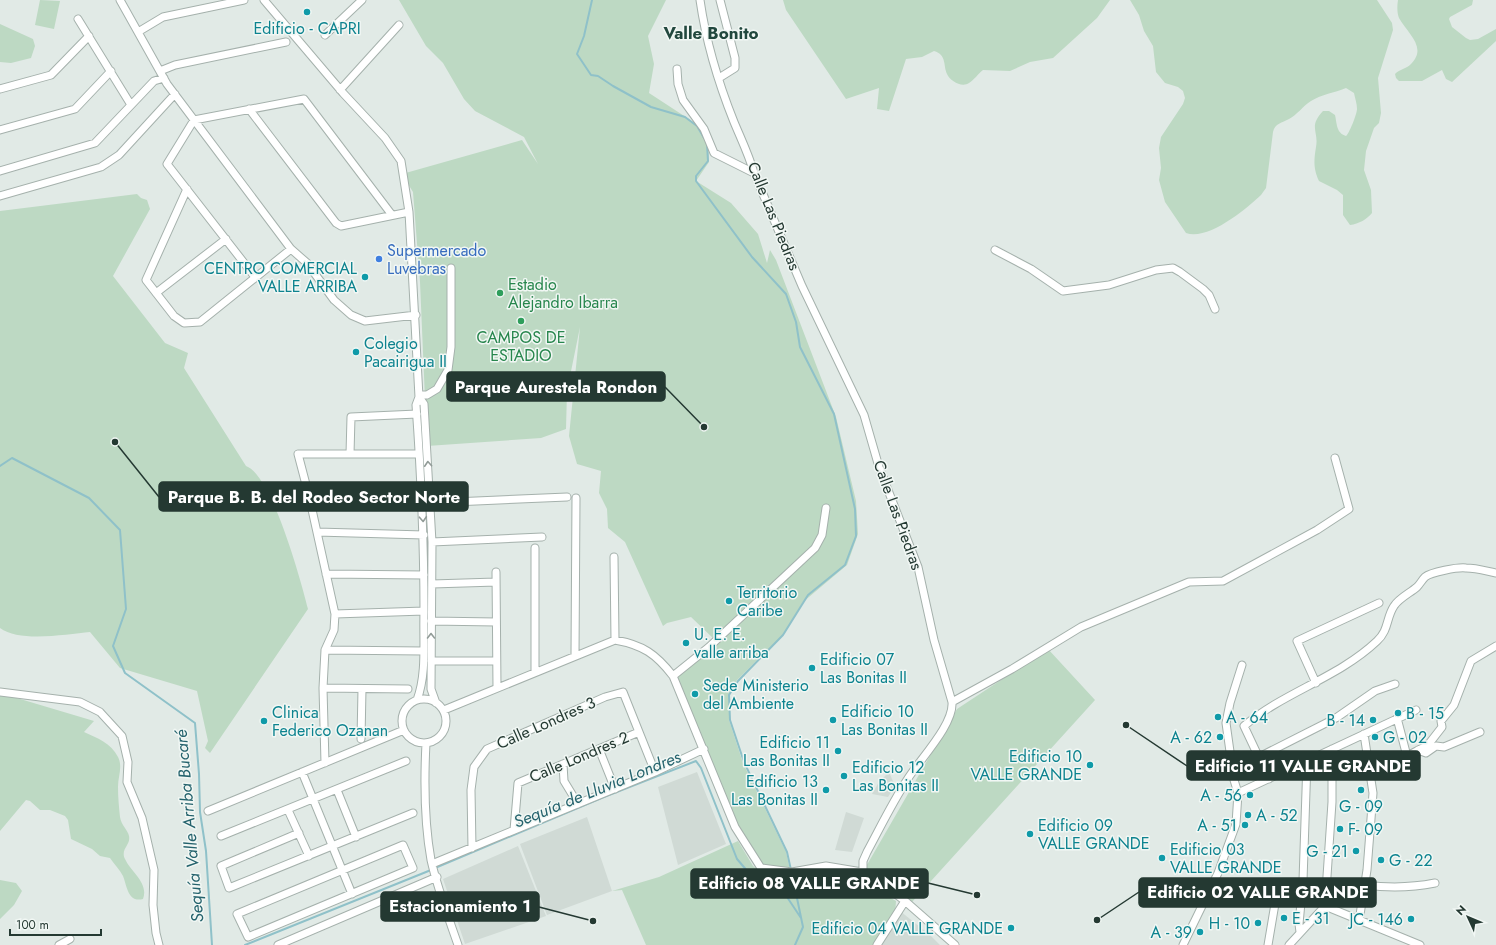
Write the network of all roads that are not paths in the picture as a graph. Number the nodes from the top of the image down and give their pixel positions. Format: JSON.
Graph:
{"nodes":[{"id":1,"x":120,"y":0,"type":"edge"},
{"id":2,"x":244,"y":0,"type":"edge"},
{"id":3,"x":264,"y":0,"type":"edge"},
{"id":4,"x":362,"y":0,"type":"edge"},
{"id":5,"x":700,"y":0,"type":"edge"},
{"id":6,"x":720,"y":0,"type":"edge"},
{"id":7,"x":78,"y":18,"type":"dead end"},
{"id":8,"x":399,"y":25,"type":"dead end"},
{"id":9,"x":138,"y":32,"type":"junction"},
{"id":10,"x":325,"y":35,"type":"dead end"},
{"id":11,"x":89,"y":36,"type":"junction"},
{"id":12,"x":286,"y":42,"type":"dead end"},
{"id":13,"x":677,"y":69,"type":"dead end"},
{"id":14,"x":110,"y":72,"type":"junction"},
{"id":15,"x":162,"y":75,"type":"junction"},
{"id":16,"x":718,"y":78,"type":"junction"},
{"id":17,"x":0,"y":89,"type":"edge"},
{"id":18,"x":340,"y":90,"type":"junction"},
{"id":19,"x":175,"y":94,"type":"junction"},
{"id":20,"x":131,"y":105,"type":"junction"},
{"id":21,"x":249,"y":109,"type":"junction"},
{"id":22,"x":194,"y":120,"type":"junction"},
{"id":23,"x":0,"y":130,"type":"edge"},
{"id":24,"x":0,"y":171,"type":"edge"},
{"id":25,"x":754,"y":173,"type":"junction"},
{"id":26,"x":187,"y":189,"type":"junction"},
{"id":27,"x":0,"y":196,"type":"edge"},
{"id":28,"x":409,"y":212,"type":"junction"},
{"id":29,"x":392,"y":215,"type":"junction"},
{"id":30,"x":226,"y":239,"type":"junction"},
{"id":31,"x":291,"y":249,"type":"junction"},
{"id":32,"x":995,"y":250,"type":"dead end"},
{"id":33,"x":451,"y":268,"type":"dead end"},
{"id":34,"x":255,"y":277,"type":"junction"},
{"id":35,"x":156,"y":293,"type":"junction"},
{"id":36,"x":1215,"y":309,"type":"dead end"},
{"id":37,"x":416,"y":315,"type":"junction"},
{"id":38,"x":419,"y":396,"type":"junction"},
{"id":39,"x":417,"y":414,"type":"junction"},
{"id":40,"x":350,"y":454,"type":"junction"},
{"id":41,"x":419,"y":454,"type":"junction"},
{"id":42,"x":1335,"y":458,"type":"dead end"},
{"id":43,"x":421,"y":492,"type":"junction"},
{"id":44,"x":309,"y":496,"type":"junction"},
{"id":45,"x":567,"y":497,"type":"dead end"},
{"id":46,"x":576,"y":498,"type":"dead end"},
{"id":47,"x":431,"y":503,"type":"junction"},
{"id":48,"x":826,"y":508,"type":"dead end"},
{"id":49,"x":317,"y":532,"type":"junction"},
{"id":50,"x":424,"y":535,"type":"junction"},
{"id":51,"x":542,"y":537,"type":"dead end"},
{"id":52,"x":432,"y":542,"type":"junction"},
{"id":53,"x":535,"y":548,"type":"dead end"},
{"id":54,"x":614,"y":557,"type":"dead end"},
{"id":55,"x":496,"y":572,"type":"dead end"},
{"id":56,"x":1496,"y":573,"type":"edge"},
{"id":57,"x":326,"y":574,"type":"junction"},
{"id":58,"x":424,"y":575,"type":"junction"},
{"id":59,"x":496,"y":582,"type":"junction"},
{"id":60,"x":432,"y":584,"type":"junction"},
{"id":61,"x":1379,"y":603,"type":"dead end"},
{"id":62,"x":424,"y":611,"type":"junction"},
{"id":63,"x":335,"y":614,"type":"junction"},
{"id":64,"x":431,"y":621,"type":"junction"},
{"id":65,"x":496,"y":622,"type":"junction"},
{"id":66,"x":615,"y":640,"type":"junction"},
{"id":67,"x":1496,"y":646,"type":"edge"},
{"id":68,"x":325,"y":650,"type":"junction"},
{"id":69,"x":423,"y":651,"type":"junction"},
{"id":70,"x":575,"y":655,"type":"junction"},
{"id":71,"x":431,"y":661,"type":"junction"},
{"id":72,"x":496,"y":661,"type":"junction"},
{"id":73,"x":1242,"y":665,"type":"dead end"},
{"id":74,"x":535,"y":672,"type":"junction"},
{"id":75,"x":673,"y":676,"type":"junction"},
{"id":76,"x":1316,"y":683,"type":"junction"},
{"id":77,"x":1395,"y":684,"type":"dead end"},
{"id":78,"x":324,"y":688,"type":"junction"},
{"id":79,"x":497,"y":688,"type":"junction"},
{"id":80,"x":362,"y":689,"type":"junction"},
{"id":81,"x":408,"y":689,"type":"dead end"},
{"id":82,"x":0,"y":692,"type":"edge"},
{"id":83,"x":417,"y":700,"type":"junction"},
{"id":84,"x":436,"y":702,"type":"junction"},
{"id":85,"x":952,"y":702,"type":"junction"},
{"id":86,"x":444,"y":710,"type":"junction"},
{"id":87,"x":1416,"y":710,"type":"dead end"},
{"id":88,"x":1397,"y":718,"type":"junction"},
{"id":89,"x":404,"y":730,"type":"junction"},
{"id":90,"x":639,"y":732,"type":"junction"},
{"id":91,"x":1480,"y":732,"type":"dead end"},
{"id":92,"x":1364,"y":734,"type":"junction"},
{"id":93,"x":361,"y":739,"type":"dead end"},
{"id":94,"x":426,"y":743,"type":"junction"},
{"id":95,"x":599,"y":749,"type":"junction"},
{"id":96,"x":704,"y":749,"type":"junction"},
{"id":97,"x":1332,"y":749,"type":"junction"},
{"id":98,"x":1418,"y":750,"type":"junction"},
{"id":99,"x":1407,"y":756,"type":"junction"},
{"id":100,"x":1259,"y":757,"type":"junction"},
{"id":101,"x":406,"y":761,"type":"dead end"},
{"id":102,"x":1307,"y":761,"type":"junction"},
{"id":103,"x":325,"y":763,"type":"junction"},
{"id":104,"x":563,"y":764,"type":"junction"},
{"id":105,"x":1409,"y":764,"type":"dead end"},
{"id":106,"x":302,"y":772,"type":"junction"},
{"id":107,"x":655,"y":772,"type":"junction"},
{"id":108,"x":1269,"y":779,"type":"junction"},
{"id":109,"x":614,"y":788,"type":"junction"},
{"id":110,"x":337,"y":790,"type":"junction"},
{"id":111,"x":1238,"y":793,"type":"junction"},
{"id":112,"x":313,"y":800,"type":"junction"},
{"id":113,"x":578,"y":804,"type":"junction"},
{"id":114,"x":288,"y":810,"type":"junction"},
{"id":115,"x":208,"y":811,"type":"dead end"},
{"id":116,"x":413,"y":813,"type":"dead end"},
{"id":117,"x":514,"y":830,"type":"junction"},
{"id":118,"x":299,"y":833,"type":"junction"},
{"id":119,"x":221,"y":836,"type":"dead end"},
{"id":120,"x":356,"y":837,"type":"junction"},
{"id":121,"x":332,"y":846,"type":"junction"},
{"id":122,"x":472,"y":848,"type":"junction"},
{"id":123,"x":309,"y":856,"type":"junction"},
{"id":124,"x":432,"y":864,"type":"junction"},
{"id":125,"x":342,"y":870,"type":"junction"},
{"id":126,"x":863,"y":873,"type":"junction"},
{"id":127,"x":437,"y":877,"type":"junction"},
{"id":128,"x":1435,"y":883,"type":"dead end"},
{"id":129,"x":1365,"y":886,"type":"junction"},
{"id":130,"x":1277,"y":892,"type":"dead end"},
{"id":131,"x":352,"y":894,"type":"junction"},
{"id":132,"x":905,"y":901,"type":"junction"},
{"id":133,"x":1326,"y":906,"type":"junction"},
{"id":134,"x":1358,"y":921,"type":"junction"},
{"id":135,"x":1300,"y":932,"type":"junction"},
{"id":136,"x":70,"y":939,"type":"dead end"},
{"id":137,"x":59,"y":945,"type":"edge"},
{"id":138,"x":159,"y":945,"type":"edge"},
{"id":139,"x":278,"y":945,"type":"edge"},
{"id":140,"x":458,"y":945,"type":"edge"},
{"id":141,"x":877,"y":945,"type":"edge"},
{"id":142,"x":955,"y":945,"type":"edge"},
{"id":143,"x":1183,"y":945,"type":"edge"},
{"id":144,"x":1268,"y":945,"type":"edge"},
{"id":145,"x":1289,"y":945,"type":"edge"},
{"id":146,"x":1420,"y":945,"type":"edge"}],
"edges":[{"from":1,"to":9,"type":"street"},
{"from":2,"to":9,"type":"street"},
{"from":3,"to":18,"type":"street"},
{"from":4,"to":10,"type":"street"},
{"from":5,"to":16,"type":"street","name":"Calle Las Piedras"},
{"from":6,"to":16,"type":"street"},
{"from":7,"to":11,"type":"street"},
{"from":8,"to":18,"type":"street"},
{"from":9,"to":15,"type":"street"},
{"from":11,"to":14,"type":"street"},
{"from":11,"to":17,"type":"street"},
{"from":12,"to":15,"type":"street"},
{"from":13,"to":25,"type":"street"},
{"from":14,"to":20,"type":"street"},
{"from":14,"to":23,"type":"street"},
{"from":15,"to":19,"type":"street"},
{"from":15,"to":20,"type":"street"},
{"from":16,"to":25,"type":"street","name":"Calle Las Piedras"},
{"from":18,"to":28,"type":"street"},
{"from":19,"to":22,"type":"street"},
{"from":19,"to":27,"type":"street"},
{"from":20,"to":24,"type":"street"},
{"from":21,"to":22,"type":"street"},
{"from":21,"to":29,"type":"street"},
{"from":21,"to":29,"type":"street"},
{"from":22,"to":26,"type":"street"},
{"from":22,"to":31,"type":"street"},
{"from":25,"to":85,"type":"street","name":"Calle Las Piedras"},
{"from":26,"to":30,"type":"street"},
{"from":26,"to":35,"type":"street"},
{"from":28,"to":29,"type":"street"},
{"from":28,"to":37,"type":"street"},
{"from":30,"to":34,"type":"street"},
{"from":30,"to":35,"type":"street"},
{"from":31,"to":34,"type":"street"},
{"from":31,"to":37,"type":"street"},
{"from":32,"to":36,"type":"street"},
{"from":33,"to":38,"type":"street"},
{"from":34,"to":35,"type":"street"},
{"from":37,"to":38,"type":"street"},
{"from":38,"to":39,"type":"street"},
{"from":47,"to":38,"type":"street","one_way":true},
{"from":39,"to":40,"type":"street"},
{"from":39,"to":41,"type":"street"},
{"from":40,"to":41,"type":"street"},
{"from":40,"to":44,"type":"street"},
{"from":41,"to":43,"type":"street"},
{"from":42,"to":85,"type":"street"},
{"from":43,"to":44,"type":"street"},
{"from":43,"to":50,"type":"street","one_way":true},
{"from":44,"to":49,"type":"street"},
{"from":45,"to":47,"type":"street"},
{"from":46,"to":70,"type":"street"},
{"from":47,"to":52,"type":"street"},
{"from":48,"to":75,"type":"street"},
{"from":49,"to":50,"type":"street"},
{"from":49,"to":57,"type":"street"},
{"from":50,"to":58,"type":"street"},
{"from":51,"to":52,"type":"street"},
{"from":52,"to":60,"type":"street"},
{"from":53,"to":74,"type":"street"},
{"from":54,"to":66,"type":"street"},
{"from":55,"to":59,"type":"street"},
{"from":56,"to":76,"type":"street"},
{"from":57,"to":58,"type":"street"},
{"from":57,"to":63,"type":"street"},
{"from":58,"to":62,"type":"street"},
{"from":59,"to":60,"type":"street"},
{"from":59,"to":65,"type":"street"},
{"from":60,"to":64,"type":"street"},
{"from":61,"to":76,"type":"street"},
{"from":62,"to":63,"type":"street"},
{"from":62,"to":69,"type":"street"},
{"from":63,"to":68,"type":"street"},
{"from":64,"to":65,"type":"street"},
{"from":71,"to":64,"type":"street","one_way":true},
{"from":65,"to":72,"type":"street"},
{"from":66,"to":70,"type":"street"},
{"from":66,"to":75,"type":"street"},
{"from":67,"to":98,"type":"street"},
{"from":68,"to":69,"type":"street"},
{"from":68,"to":78,"type":"street"},
{"from":69,"to":83,"type":"street"},
{"from":70,"to":74,"type":"street"},
{"from":71,"to":72,"type":"street"},
{"from":71,"to":84,"type":"street"},
{"from":72,"to":79,"type":"street"},
{"from":73,"to":111,"type":"street"},
{"from":74,"to":79,"type":"street"},
{"from":75,"to":96,"type":"street"},
{"from":76,"to":100,"type":"street"},
{"from":77,"to":100,"type":"street"},
{"from":78,"to":80,"type":"street"},
{"from":78,"to":103,"type":"street"},
{"from":79,"to":86,"type":"street"},
{"from":80,"to":81,"type":"street"},
{"from":80,"to":93,"type":"street"},
{"from":82,"to":138,"type":"street"},
{"from":83,"to":84,"type":"street"},
{"from":83,"to":89,"type":"street"},
{"from":84,"to":86,"type":"street"},
{"from":85,"to":126,"type":"street"},
{"from":86,"to":94,"type":"street"},
{"from":87,"to":88,"type":"street"},
{"from":88,"to":92,"type":"street"},
{"from":88,"to":99,"type":"street"},
{"from":89,"to":94,"type":"street"},
{"from":89,"to":103,"type":"street"},
{"from":90,"to":95,"type":"street","name":"Calle Londres 2"},
{"from":90,"to":107,"type":"street","name":"Calle Londres 3"},
{"from":90,"to":122,"type":"street","name":"Calle Londres 3"},
{"from":91,"to":98,"type":"street"},
{"from":92,"to":97,"type":"street"},
{"from":92,"to":129,"type":"street"},
{"from":94,"to":124,"type":"street"},
{"from":95,"to":104,"type":"street","name":"Calle Londres 2"},
{"from":95,"to":109,"type":"street"},
{"from":96,"to":107,"type":"street"},
{"from":96,"to":126,"type":"street"},
{"from":97,"to":102,"type":"street"},
{"from":97,"to":133,"type":"street"},
{"from":98,"to":99,"type":"street"},
{"from":99,"to":105,"type":"street"},
{"from":100,"to":108,"type":"street"},
{"from":101,"to":110,"type":"street"},
{"from":102,"to":108,"type":"street"},
{"from":102,"to":135,"type":"street"},
{"from":103,"to":106,"type":"street"},
{"from":104,"to":113,"type":"street"},
{"from":104,"to":117,"type":"street","name":"Calle Londres 2"},
{"from":106,"to":112,"type":"street"},
{"from":106,"to":115,"type":"street"},
{"from":107,"to":109,"type":"street"},
{"from":108,"to":111,"type":"street"},
{"from":109,"to":113,"type":"street"},
{"from":110,"to":112,"type":"street"},
{"from":110,"to":120,"type":"street"},
{"from":111,"to":143,"type":"street"},
{"from":112,"to":114,"type":"street"},
{"from":112,"to":121,"type":"street"},
{"from":113,"to":117,"type":"street"},
{"from":114,"to":118,"type":"street"},
{"from":114,"to":119,"type":"street"},
{"from":116,"to":120,"type":"street"},
{"from":117,"to":122,"type":"street"},
{"from":118,"to":123,"type":"street"},
{"from":118,"to":123,"type":"street"},
{"from":120,"to":121,"type":"street"},
{"from":121,"to":123,"type":"street"},
{"from":121,"to":125,"type":"street"},
{"from":122,"to":124,"type":"street"},
{"from":124,"to":127,"type":"street"},
{"from":125,"to":131,"type":"street"},
{"from":125,"to":131,"type":"street"},
{"from":125,"to":131,"type":"street"},
{"from":126,"to":132,"type":"street"},
{"from":127,"to":139,"type":"street"},
{"from":127,"to":140,"type":"street"},
{"from":128,"to":129,"type":"street"},
{"from":129,"to":134,"type":"street"},
{"from":130,"to":144,"type":"street"},
{"from":132,"to":141,"type":"street"},
{"from":132,"to":142,"type":"street"},
{"from":133,"to":134,"type":"street"},
{"from":133,"to":135,"type":"street"},
{"from":134,"to":146,"type":"street"},
{"from":135,"to":145,"type":"street"},
{"from":136,"to":137,"type":"street"}]}
